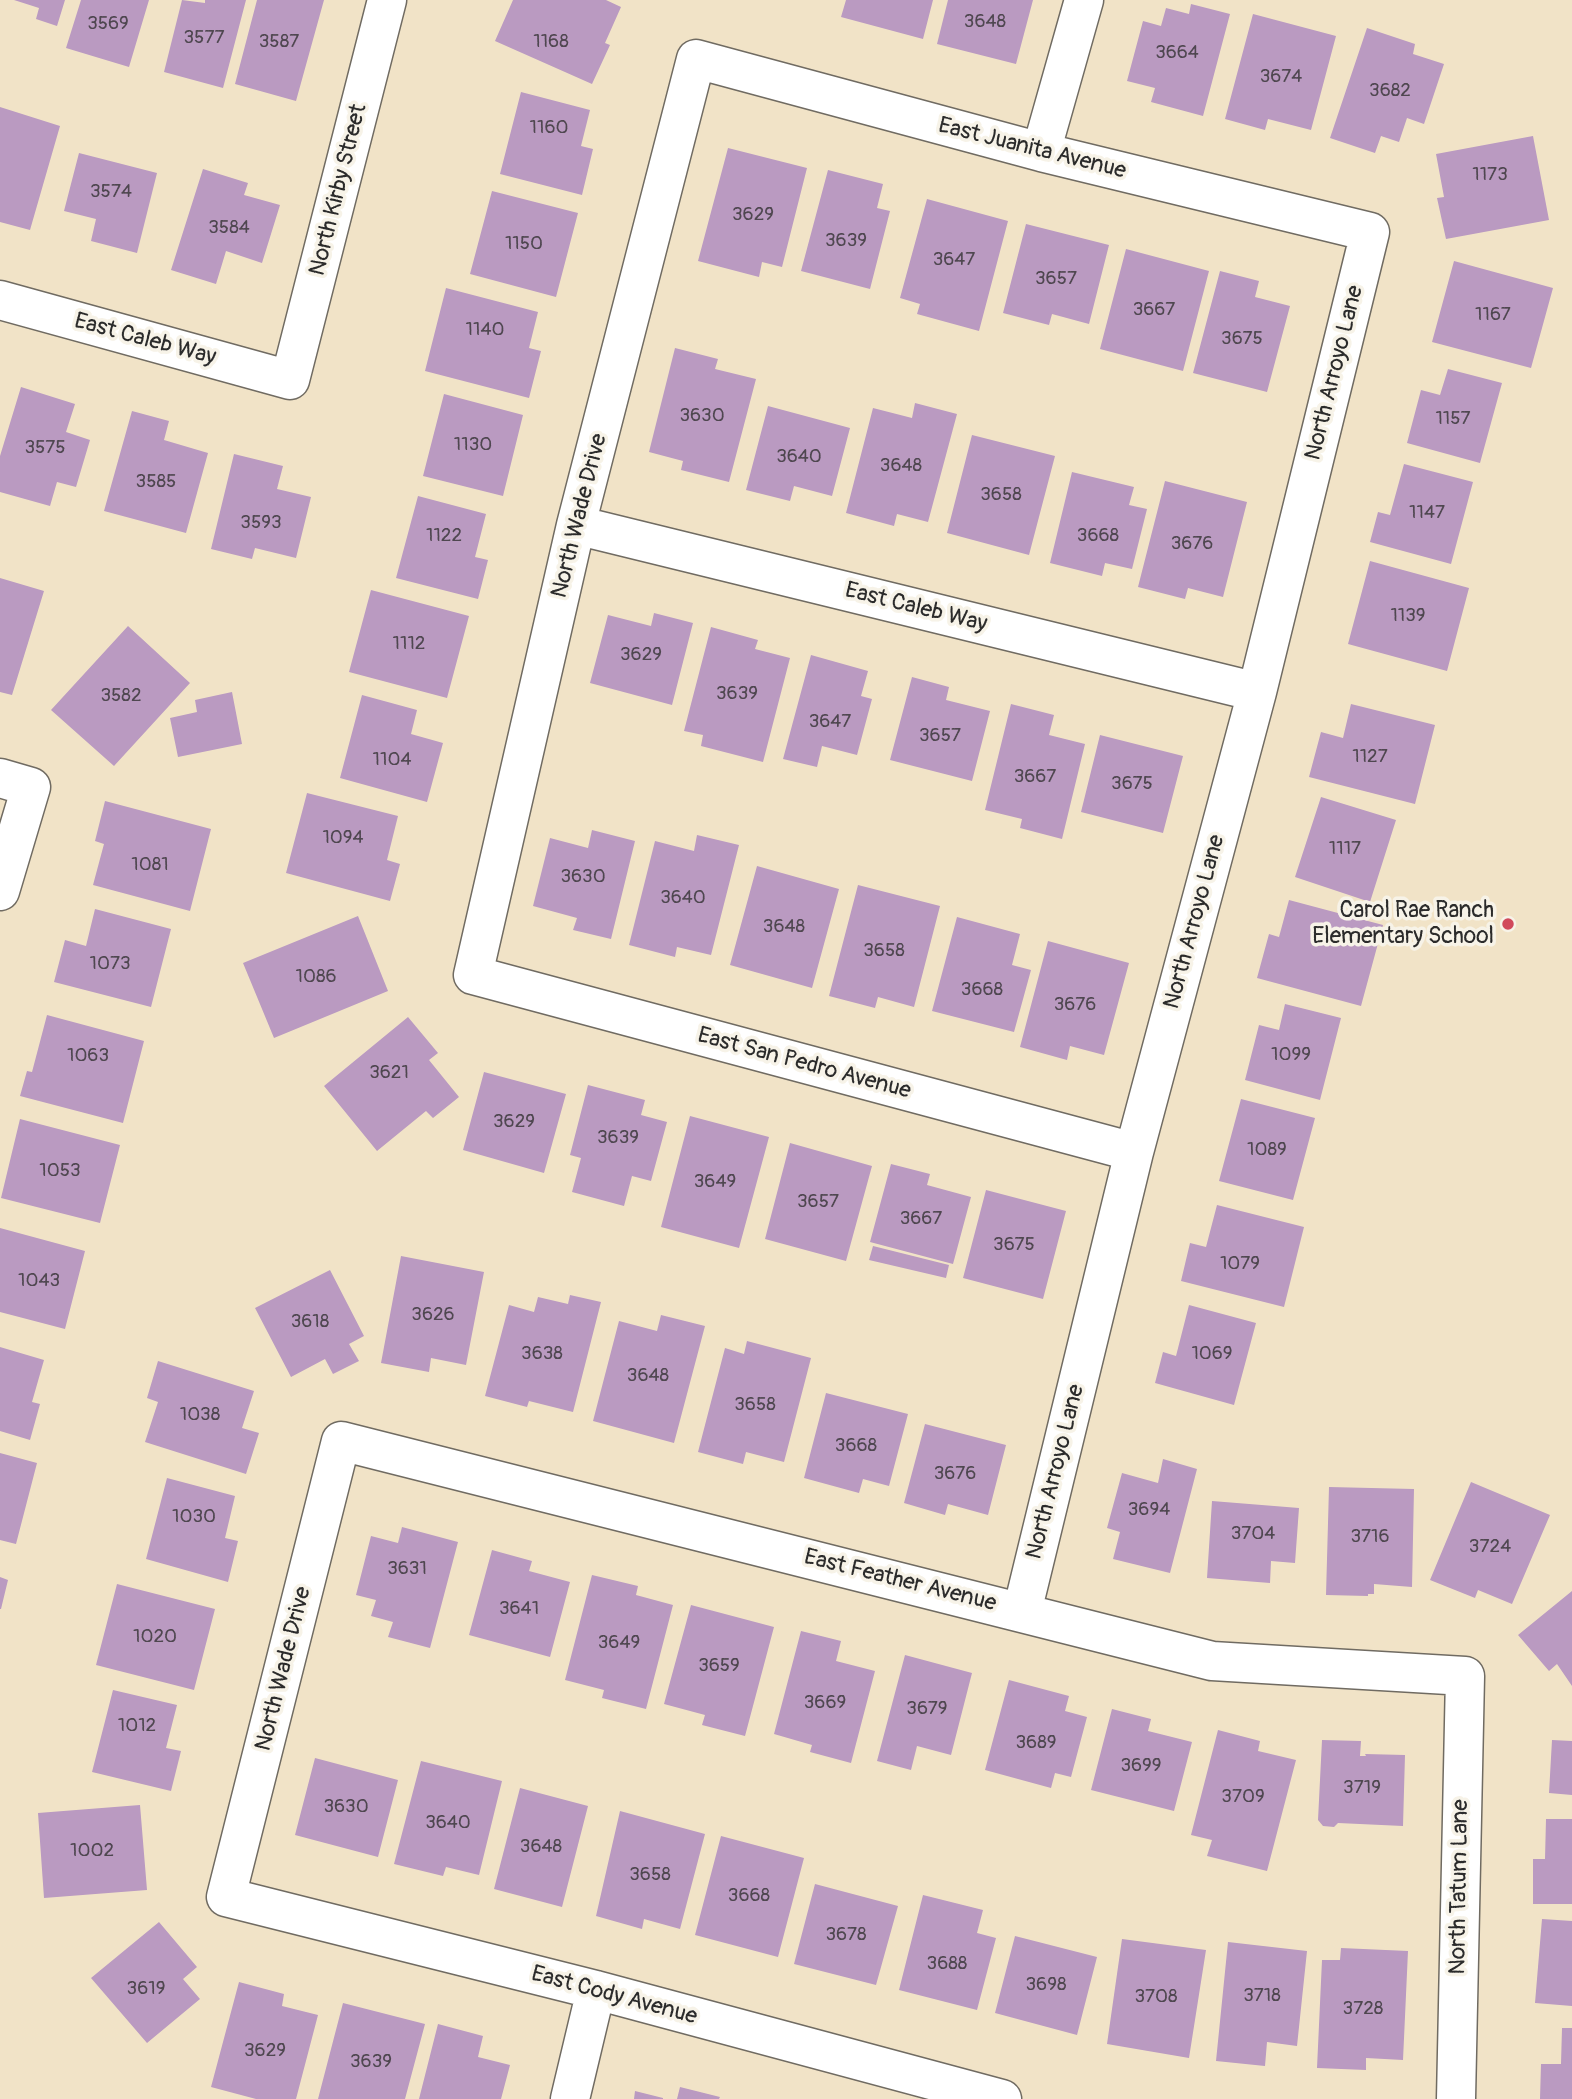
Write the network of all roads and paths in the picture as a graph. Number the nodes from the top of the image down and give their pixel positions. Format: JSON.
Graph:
{"nodes":[{"id":1,"x":387,"y":0,"type":"edge"},
{"id":2,"x":1084,"y":0,"type":"edge"},
{"id":3,"x":696,"y":59,"type":"joint"},
{"id":4,"x":1041,"y":152,"type":"junction"},
{"id":5,"x":1370,"y":232,"type":"joint"},
{"id":6,"x":0,"y":300,"type":"edge"},
{"id":7,"x":290,"y":380,"type":"joint"},
{"id":8,"x":576,"y":525,"type":"junction"},
{"id":9,"x":1256,"y":692,"type":"junction"},
{"id":10,"x":15,"y":782,"type":"edge"},
{"id":11,"x":0,"y":891,"type":"edge"},
{"id":12,"x":474,"y":975,"type":"joint"},
{"id":13,"x":1134,"y":1152,"type":"junction"},
{"id":14,"x":341,"y":1441,"type":"joint"},
{"id":15,"x":1022,"y":1612,"type":"junction"},
{"id":16,"x":1465,"y":1676,"type":"joint"},
{"id":17,"x":226,"y":1897,"type":"joint"},
{"id":18,"x":596,"y":1990,"type":"junction"},
{"id":19,"x":570,"y":2099,"type":"edge"},
{"id":20,"x":1002,"y":2099,"type":"edge"},
{"id":21,"x":1456,"y":2099,"type":"edge"}],
"edges":[{"from":1,"to":7,"type":"street","name":"North Kirby Street"},
{"from":2,"to":4,"type":"street"},
{"from":3,"to":4,"type":"street","name":"East Juanita Avenue"},
{"from":3,"to":8,"type":"street","name":"North Wade Drive"},
{"from":4,"to":5,"type":"street","name":"East Juanita Avenue"},
{"from":5,"to":9,"type":"street","name":"North Arroyo Lane"},
{"from":6,"to":7,"type":"street","name":"East Caleb Way"},
{"from":8,"to":9,"type":"street","name":"East Caleb Way"},
{"from":8,"to":12,"type":"street","name":"North Wade Drive"},
{"from":9,"to":13,"type":"street","name":"North Arroyo Lane"},
{"from":10,"to":11,"type":"street"},
{"from":12,"to":13,"type":"street","name":"East San Pedro Avenue"},
{"from":13,"to":15,"type":"street","name":"North Arroyo Lane"},
{"from":14,"to":15,"type":"street","name":"East Feather Avenue"},
{"from":14,"to":17,"type":"street","name":"North Wade Drive"},
{"from":15,"to":16,"type":"street","name":"East Feather Avenue"},
{"from":16,"to":21,"type":"street","name":"North Tatum Lane"},
{"from":17,"to":18,"type":"street","name":"East Cody Avenue"},
{"from":18,"to":19,"type":"street"},
{"from":18,"to":20,"type":"street","name":"East Cody Avenue"}]}
